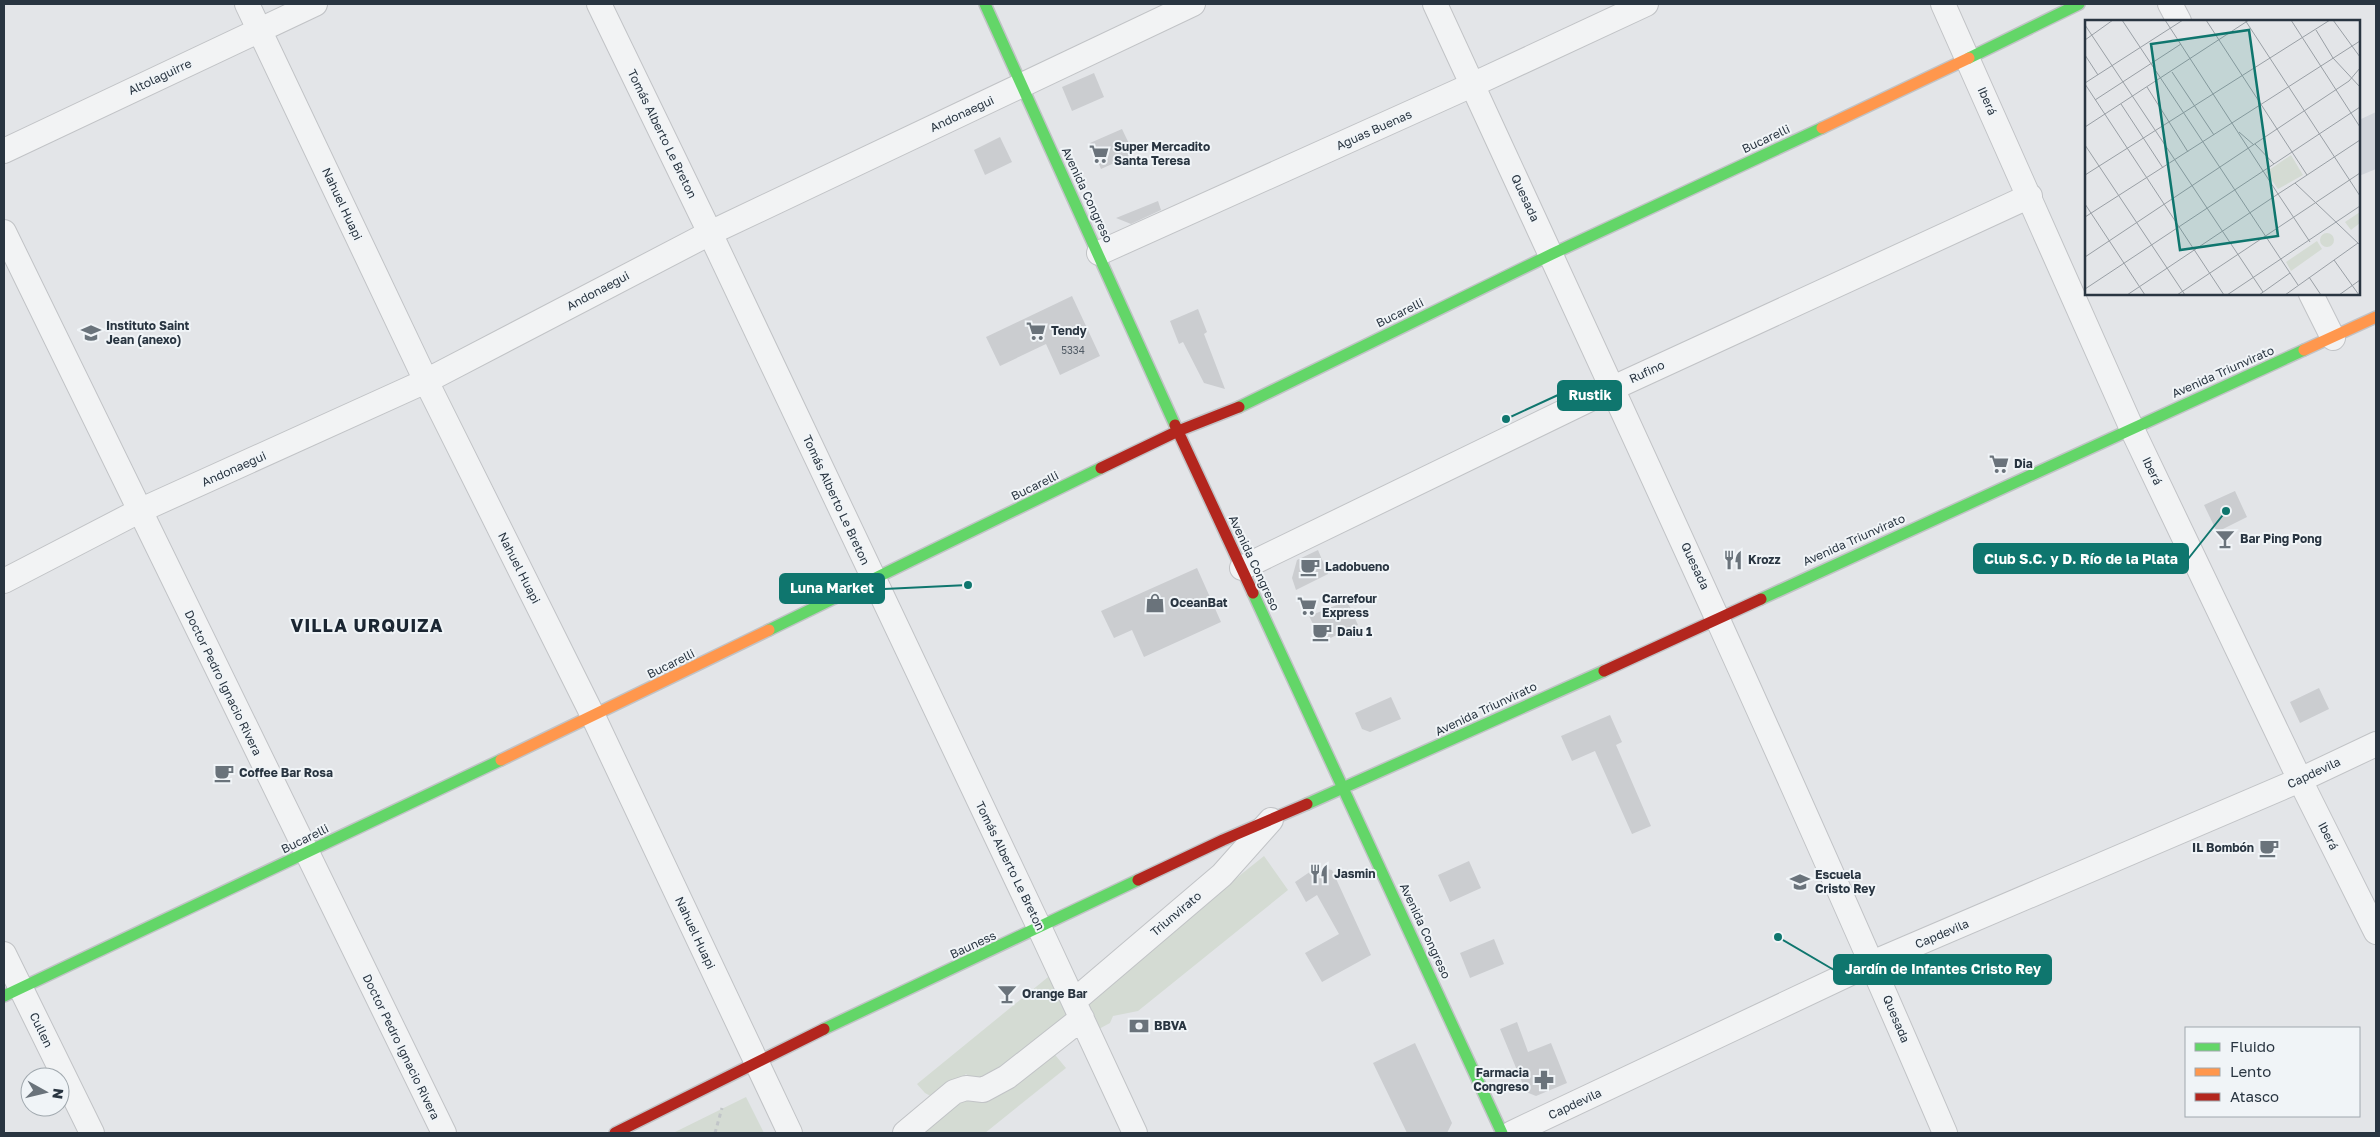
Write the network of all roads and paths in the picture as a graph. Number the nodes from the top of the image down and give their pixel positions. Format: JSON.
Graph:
{"nodes":[{"id":1,"x":247,"y":4,"type":"edge"},
{"id":2,"x":315,"y":4,"type":"edge"},
{"id":3,"x":599,"y":4,"type":"edge"},
{"id":4,"x":985,"y":4,"type":"edge"},
{"id":5,"x":1193,"y":4,"type":"edge"},
{"id":6,"x":1435,"y":4,"type":"edge"},
{"id":7,"x":1646,"y":4,"type":"edge"},
{"id":8,"x":1943,"y":4,"type":"edge"},
{"id":9,"x":2078,"y":4,"type":"edge"},
{"id":10,"x":2170,"y":4,"type":"edge"},
{"id":11,"x":2178,"y":20,"type":"edge"},
{"id":12,"x":259,"y":31,"type":"junction"},
{"id":13,"x":1968,"y":59,"type":"junction"},
{"id":14,"x":1021,"y":86,"type":"junction"},
{"id":15,"x":1472,"y":86,"type":"junction"},
{"id":16,"x":4,"y":151,"type":"edge"},
{"id":17,"x":2030,"y":196,"type":"junction"},
{"id":18,"x":4,"y":232,"type":"edge"},
{"id":19,"x":710,"y":232,"type":"junction"},
{"id":20,"x":1099,"y":253,"type":"junction"},
{"id":21,"x":1552,"y":254,"type":"junction"},
{"id":22,"x":2312,"y":295,"type":"edge"},
{"id":23,"x":2376,"y":317,"type":"edge"},
{"id":24,"x":2333,"y":338,"type":"junction"},
{"id":25,"x":426,"y":381,"type":"junction"},
{"id":26,"x":1613,"y":388,"type":"junction"},
{"id":27,"x":2132,"y":429,"type":"junction"},
{"id":28,"x":1178,"y":431,"type":"junction"},
{"id":29,"x":140,"y":512,"type":"junction"},
{"id":30,"x":1242,"y":568,"type":"junction"},
{"id":31,"x":4,"y":581,"type":"edge"},
{"id":32,"x":873,"y":581,"type":"junction"},
{"id":33,"x":1718,"y":617,"type":"junction"},
{"id":34,"x":593,"y":716,"type":"junction"},
{"id":35,"x":2376,"y":744,"type":"edge"},
{"id":36,"x":2300,"y":780,"type":"junction"},
{"id":37,"x":1344,"y":788,"type":"junction"},
{"id":38,"x":1271,"y":820,"type":"junction"},
{"id":39,"x":306,"y":854,"type":"junction"},
{"id":40,"x":1040,"y":929,"type":"junction"},
{"id":41,"x":2376,"y":932,"type":"edge"},
{"id":42,"x":4,"y":954,"type":"edge"},
{"id":43,"x":1872,"y":964,"type":"junction"},
{"id":44,"x":12,"y":992,"type":"edge"},
{"id":45,"x":1078,"y":1010,"type":"junction"},
{"id":46,"x":756,"y":1064,"type":"junction"},
{"id":47,"x":92,"y":1133,"type":"edge"},
{"id":48,"x":444,"y":1133,"type":"edge"},
{"id":49,"x":615,"y":1133,"type":"edge"},
{"id":50,"x":790,"y":1133,"type":"edge"},
{"id":51,"x":905,"y":1133,"type":"edge"},
{"id":52,"x":1135,"y":1133,"type":"edge"},
{"id":53,"x":1502,"y":1133,"type":"edge"},
{"id":54,"x":1512,"y":1133,"type":"edge"},
{"id":55,"x":1945,"y":1133,"type":"edge"}],
"edges":[{"from":1,"to":12,"type":"street","name":"Nahuel Huapi"},
{"from":2,"to":12,"type":"street","name":"Altolaguirre"},
{"from":3,"to":19,"type":"street","name":"Tomás Alberto Le Breton"},
{"from":4,"to":14,"type":"main road","name":"Avenida Congreso"},
{"from":5,"to":14,"type":"street","name":"Andonaegui"},
{"from":6,"to":15,"type":"street","name":"Quesada"},
{"from":7,"to":15,"type":"street","name":"Aguas Buenas"},
{"from":8,"to":13,"type":"street","name":"Iberá"},
{"from":9,"to":13,"type":"main road","name":"Bucarelli"},
{"from":10,"to":11,"type":"street"},
{"from":12,"to":16,"type":"street","name":"Altolaguirre"},
{"from":12,"to":25,"type":"street","name":"Nahuel Huapi"},
{"from":13,"to":17,"type":"street","name":"Iberá"},
{"from":13,"to":21,"type":"main road","name":"Bucarelli"},
{"from":14,"to":19,"type":"street","name":"Andonaegui"},
{"from":14,"to":20,"type":"main road","name":"Avenida Congreso"},
{"from":15,"to":20,"type":"street","name":"Aguas Buenas"},
{"from":15,"to":21,"type":"street","name":"Quesada"},
{"from":17,"to":26,"type":"street","name":"Rufino"},
{"from":17,"to":27,"type":"street","name":"Iberá"},
{"from":18,"to":29,"type":"street","name":"Doctor Pedro Ignacio Rivera"},
{"from":19,"to":25,"type":"street","name":"Andonaegui"},
{"from":19,"to":32,"type":"street","name":"Tomás Alberto Le Breton"},
{"from":20,"to":28,"type":"main road","name":"Avenida Congreso"},
{"from":21,"to":26,"type":"street","name":"Quesada"},
{"from":21,"to":28,"type":"main road","name":"Bucarelli"},
{"from":22,"to":24,"type":"street"},
{"from":23,"to":24,"type":"main road","name":"Avenida Triunvirato"},
{"from":24,"to":27,"type":"main road","name":"Avenida Triunvirato"},
{"from":25,"to":29,"type":"street","name":"Andonaegui"},
{"from":25,"to":34,"type":"street","name":"Nahuel Huapi"},
{"from":26,"to":30,"type":"street","name":"Rufino"},
{"from":26,"to":33,"type":"street","name":"Quesada"},
{"from":27,"to":33,"type":"main road","name":"Avenida Triunvirato"},
{"from":27,"to":36,"type":"street","name":"Iberá"},
{"from":28,"to":30,"type":"main road","name":"Avenida Congreso"},
{"from":28,"to":32,"type":"main road","name":"Bucarelli"},
{"from":29,"to":31,"type":"street","name":"Andonaegui"},
{"from":29,"to":39,"type":"street","name":"Doctor Pedro Ignacio Rivera"},
{"from":30,"to":37,"type":"main road","name":"Avenida Congreso"},
{"from":32,"to":34,"type":"main road","name":"Bucarelli"},
{"from":32,"to":40,"type":"street","name":"Tomás Alberto Le Breton"},
{"from":33,"to":37,"type":"main road","name":"Avenida Triunvirato"},
{"from":33,"to":43,"type":"street","name":"Quesada"},
{"from":34,"to":39,"type":"main road","name":"Bucarelli"},
{"from":34,"to":46,"type":"street","name":"Nahuel Huapi"},
{"from":35,"to":36,"type":"street","name":"Capdevila"},
{"from":36,"to":41,"type":"street","name":"Iberá"},
{"from":36,"to":43,"type":"street","name":"Capdevila"},
{"from":37,"to":38,"type":"main road","name":"Bauness"},
{"from":37,"to":53,"type":"main road","name":"Avenida Congreso"},
{"from":38,"to":40,"type":"main road","name":"Bauness"},
{"from":38,"to":45,"type":"street","name":"Triunvirato"},
{"from":39,"to":44,"type":"main road","name":"Bucarelli"},
{"from":39,"to":48,"type":"street","name":"Doctor Pedro Ignacio Rivera"},
{"from":40,"to":45,"type":"street","name":"Tomás Alberto Le Breton"},
{"from":40,"to":46,"type":"main road","name":"Bauness"},
{"from":42,"to":44,"type":"street","name":"Cullen"},
{"from":43,"to":54,"type":"street","name":"Capdevila"},
{"from":43,"to":55,"type":"street","name":"Quesada"},
{"from":44,"to":47,"type":"street","name":"Cullen"},
{"from":45,"to":51,"type":"street","name":"Triunvirato"},
{"from":45,"to":52,"type":"street","name":"Tomás Alberto Le Breton"},
{"from":46,"to":49,"type":"main road","name":"Bauness"},
{"from":46,"to":50,"type":"street","name":"Nahuel Huapi"}]}
